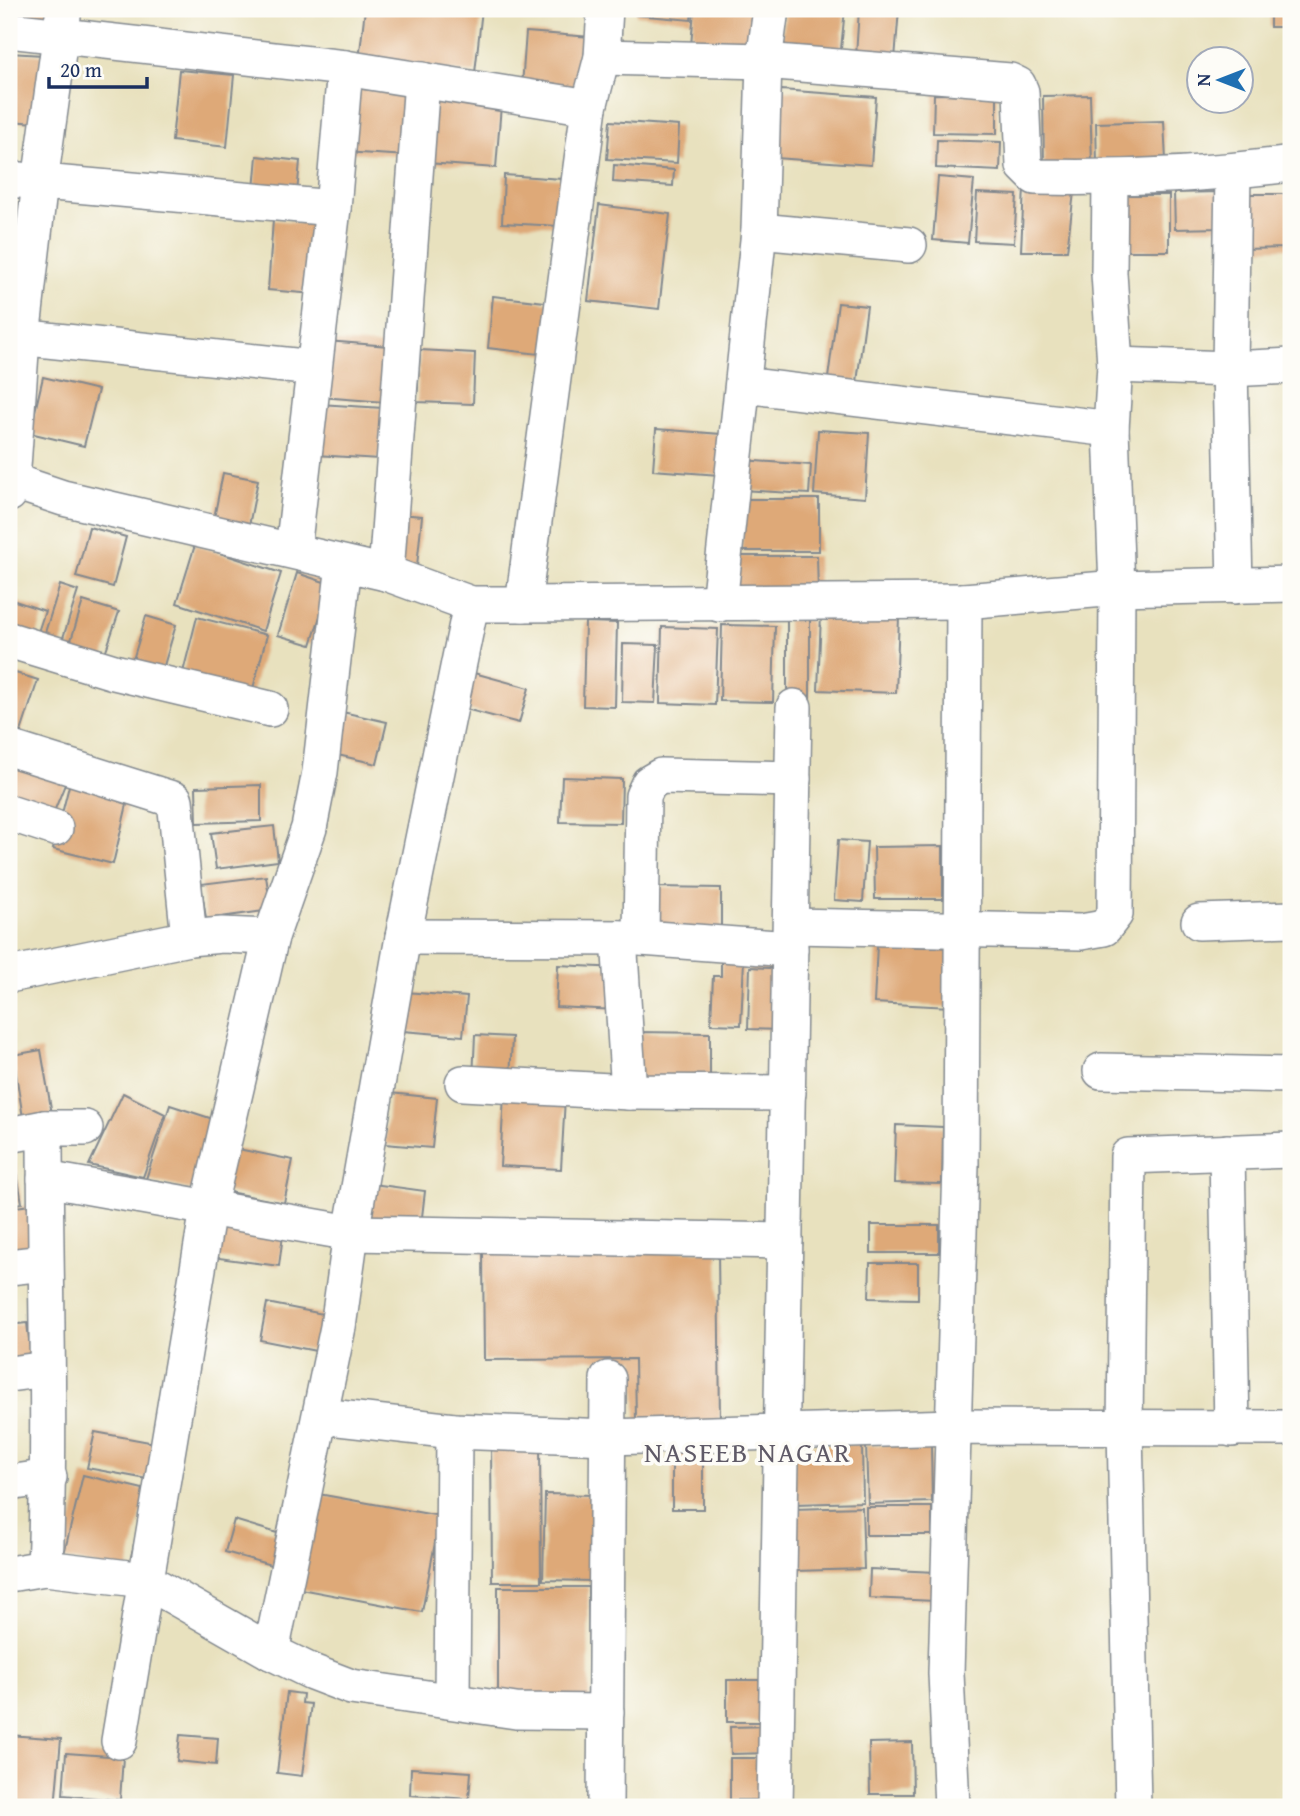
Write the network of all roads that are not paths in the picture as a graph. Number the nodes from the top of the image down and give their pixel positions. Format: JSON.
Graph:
{"nodes":[{"id":1,"x":605,"y":9,"type":"edge"},
{"id":2,"x":771,"y":9,"type":"edge"},
{"id":3,"x":62,"y":23,"type":"edge"},
{"id":4,"x":9,"y":30,"type":"edge"},
{"id":5,"x":602,"y":57,"type":"junction"},
{"id":6,"x":764,"y":61,"type":"junction"},
{"id":7,"x":345,"y":68,"type":"junction"},
{"id":8,"x":422,"y":80,"type":"junction"},
{"id":9,"x":589,"y":107,"type":"junction"},
{"id":10,"x":1291,"y":164,"type":"edge"},
{"id":11,"x":1233,"y":172,"type":"junction"},
{"id":12,"x":1110,"y":178,"type":"junction"},
{"id":13,"x":24,"y":180,"type":"edge"},
{"id":14,"x":334,"y":208,"type":"junction"},
{"id":15,"x":759,"y":231,"type":"junction"},
{"id":16,"x":909,"y":244,"type":"dead end"},
{"id":17,"x":15,"y":337,"type":"edge"},
{"id":18,"x":1115,"y":365,"type":"junction"},
{"id":19,"x":1291,"y":366,"type":"edge"},
{"id":20,"x":314,"y":368,"type":"junction"},
{"id":21,"x":1230,"y":369,"type":"junction"},
{"id":22,"x":743,"y":386,"type":"junction"},
{"id":23,"x":1111,"y":429,"type":"junction"},
{"id":24,"x":10,"y":485,"type":"edge"},
{"id":25,"x":293,"y":550,"type":"junction"},
{"id":26,"x":344,"y":564,"type":"junction"},
{"id":27,"x":386,"y":573,"type":"junction"},
{"id":28,"x":1291,"y":584,"type":"edge"},
{"id":29,"x":1235,"y":586,"type":"junction"},
{"id":30,"x":1117,"y":588,"type":"junction"},
{"id":31,"x":964,"y":601,"type":"junction"},
{"id":32,"x":471,"y":604,"type":"junction"},
{"id":33,"x":523,"y":604,"type":"junction"},
{"id":34,"x":719,"y":604,"type":"junction"},
{"id":35,"x":9,"y":640,"type":"edge"},
{"id":36,"x":794,"y":707,"type":"dead end"},
{"id":37,"x":270,"y":709,"type":"dead end"},
{"id":38,"x":9,"y":748,"type":"edge"},
{"id":39,"x":793,"y":779,"type":"junction"},
{"id":40,"x":9,"y":813,"type":"edge"},
{"id":41,"x":55,"y":828,"type":"dead end"},
{"id":42,"x":1291,"y":919,"type":"edge"},
{"id":43,"x":1199,"y":922,"type":"dead end"},
{"id":44,"x":962,"y":928,"type":"junction"},
{"id":45,"x":271,"y":937,"type":"junction"},
{"id":46,"x":403,"y":937,"type":"junction"},
{"id":47,"x":189,"y":938,"type":"junction"},
{"id":48,"x":630,"y":938,"type":"junction"},
{"id":49,"x":790,"y":938,"type":"junction"},
{"id":50,"x":9,"y":975,"type":"edge"},
{"id":51,"x":1101,"y":1071,"type":"dead end"},
{"id":52,"x":1291,"y":1075,"type":"edge"},
{"id":53,"x":463,"y":1083,"type":"dead end"},
{"id":54,"x":629,"y":1092,"type":"junction"},
{"id":55,"x":788,"y":1093,"type":"junction"},
{"id":56,"x":45,"y":1128,"type":"junction"},
{"id":57,"x":85,"y":1128,"type":"dead end"},
{"id":58,"x":9,"y":1135,"type":"edge"},
{"id":59,"x":1291,"y":1150,"type":"edge"},
{"id":60,"x":1227,"y":1152,"type":"junction"},
{"id":61,"x":45,"y":1179,"type":"junction"},
{"id":62,"x":208,"y":1209,"type":"junction"},
{"id":63,"x":352,"y":1233,"type":"junction"},
{"id":64,"x":785,"y":1241,"type":"junction"},
{"id":65,"x":44,"y":1263,"type":"junction"},
{"id":66,"x":9,"y":1267,"type":"edge"},
{"id":67,"x":47,"y":1369,"type":"junction"},
{"id":68,"x":9,"y":1374,"type":"edge"},
{"id":69,"x":608,"y":1379,"type":"dead end"},
{"id":70,"x":321,"y":1416,"type":"junction"},
{"id":71,"x":954,"y":1427,"type":"junction"},
{"id":72,"x":1125,"y":1428,"type":"junction"},
{"id":73,"x":1291,"y":1428,"type":"edge"},
{"id":74,"x":1232,"y":1429,"type":"junction"},
{"id":75,"x":453,"y":1431,"type":"junction"},
{"id":76,"x":782,"y":1432,"type":"junction"},
{"id":77,"x":608,"y":1437,"type":"junction"},
{"id":78,"x":49,"y":1477,"type":"junction"},
{"id":79,"x":9,"y":1483,"type":"edge"},
{"id":80,"x":46,"y":1567,"type":"junction"},
{"id":81,"x":9,"y":1574,"type":"edge"},
{"id":82,"x":145,"y":1580,"type":"junction"},
{"id":83,"x":271,"y":1652,"type":"junction"},
{"id":84,"x":452,"y":1701,"type":"junction"},
{"id":85,"x":606,"y":1712,"type":"junction"},
{"id":86,"x":118,"y":1741,"type":"dead end"},
{"id":87,"x":605,"y":1807,"type":"edge"},
{"id":88,"x":775,"y":1807,"type":"edge"},
{"id":89,"x":952,"y":1807,"type":"edge"},
{"id":90,"x":1133,"y":1807,"type":"edge"}],
"edges":[{"from":1,"to":5,"type":"street"},
{"from":2,"to":6,"type":"street"},
{"from":3,"to":4,"type":"street"},
{"from":3,"to":7,"type":"street"},
{"from":3,"to":13,"type":"street"},
{"from":5,"to":6,"type":"street"},
{"from":5,"to":9,"type":"street"},
{"from":6,"to":12,"type":"street"},
{"from":6,"to":15,"type":"street"},
{"from":7,"to":8,"type":"street"},
{"from":7,"to":14,"type":"street"},
{"from":8,"to":9,"type":"street"},
{"from":8,"to":27,"type":"street"},
{"from":9,"to":33,"type":"street"},
{"from":10,"to":11,"type":"street"},
{"from":11,"to":12,"type":"street"},
{"from":11,"to":21,"type":"street"},
{"from":12,"to":18,"type":"street"},
{"from":13,"to":14,"type":"street"},
{"from":13,"to":17,"type":"street"},
{"from":14,"to":20,"type":"street"},
{"from":15,"to":16,"type":"street"},
{"from":15,"to":22,"type":"street"},
{"from":17,"to":20,"type":"street"},
{"from":17,"to":24,"type":"street"},
{"from":18,"to":21,"type":"street"},
{"from":18,"to":23,"type":"street"},
{"from":19,"to":21,"type":"street"},
{"from":20,"to":25,"type":"street"},
{"from":21,"to":29,"type":"street"},
{"from":22,"to":23,"type":"street"},
{"from":22,"to":34,"type":"street"},
{"from":23,"to":30,"type":"street"},
{"from":24,"to":25,"type":"street"},
{"from":25,"to":26,"type":"street"},
{"from":26,"to":27,"type":"street"},
{"from":26,"to":45,"type":"street"},
{"from":27,"to":32,"type":"street"},
{"from":28,"to":29,"type":"street"},
{"from":29,"to":30,"type":"street"},
{"from":30,"to":31,"type":"street"},
{"from":30,"to":44,"type":"street"},
{"from":31,"to":34,"type":"street"},
{"from":31,"to":44,"type":"street"},
{"from":32,"to":33,"type":"street"},
{"from":32,"to":46,"type":"street"},
{"from":33,"to":34,"type":"street"},
{"from":35,"to":37,"type":"street"},
{"from":36,"to":39,"type":"street"},
{"from":38,"to":47,"type":"street"},
{"from":39,"to":48,"type":"street"},
{"from":39,"to":49,"type":"street"},
{"from":40,"to":41,"type":"street"},
{"from":42,"to":43,"type":"street"},
{"from":44,"to":49,"type":"street"},
{"from":44,"to":71,"type":"street"},
{"from":45,"to":47,"type":"street"},
{"from":45,"to":62,"type":"street"},
{"from":46,"to":48,"type":"street"},
{"from":46,"to":63,"type":"street"},
{"from":47,"to":50,"type":"street"},
{"from":48,"to":49,"type":"street"},
{"from":48,"to":54,"type":"street"},
{"from":49,"to":55,"type":"street"},
{"from":51,"to":52,"type":"street"},
{"from":53,"to":54,"type":"street"},
{"from":54,"to":55,"type":"street"},
{"from":55,"to":64,"type":"street"},
{"from":56,"to":57,"type":"street"},
{"from":56,"to":58,"type":"street"},
{"from":56,"to":61,"type":"street"},
{"from":59,"to":60,"type":"street"},
{"from":60,"to":72,"type":"street"},
{"from":60,"to":74,"type":"street"},
{"from":61,"to":62,"type":"street"},
{"from":61,"to":65,"type":"street"},
{"from":62,"to":63,"type":"street"},
{"from":62,"to":82,"type":"street"},
{"from":63,"to":64,"type":"street"},
{"from":63,"to":70,"type":"street"},
{"from":64,"to":76,"type":"street"},
{"from":65,"to":66,"type":"street"},
{"from":65,"to":67,"type":"street"},
{"from":67,"to":68,"type":"street"},
{"from":67,"to":78,"type":"street"},
{"from":69,"to":77,"type":"street"},
{"from":70,"to":75,"type":"street"},
{"from":70,"to":83,"type":"street"},
{"from":71,"to":72,"type":"street"},
{"from":71,"to":76,"type":"street"},
{"from":71,"to":89,"type":"street"},
{"from":72,"to":74,"type":"street"},
{"from":72,"to":90,"type":"street"},
{"from":73,"to":74,"type":"street"},
{"from":75,"to":77,"type":"street"},
{"from":75,"to":84,"type":"street"},
{"from":76,"to":77,"type":"street"},
{"from":76,"to":88,"type":"street"},
{"from":77,"to":85,"type":"street"},
{"from":78,"to":79,"type":"street"},
{"from":78,"to":80,"type":"street"},
{"from":80,"to":81,"type":"street"},
{"from":80,"to":82,"type":"street"},
{"from":82,"to":83,"type":"street"},
{"from":82,"to":86,"type":"street"},
{"from":83,"to":84,"type":"street"},
{"from":84,"to":85,"type":"street"},
{"from":85,"to":87,"type":"street"}]}
